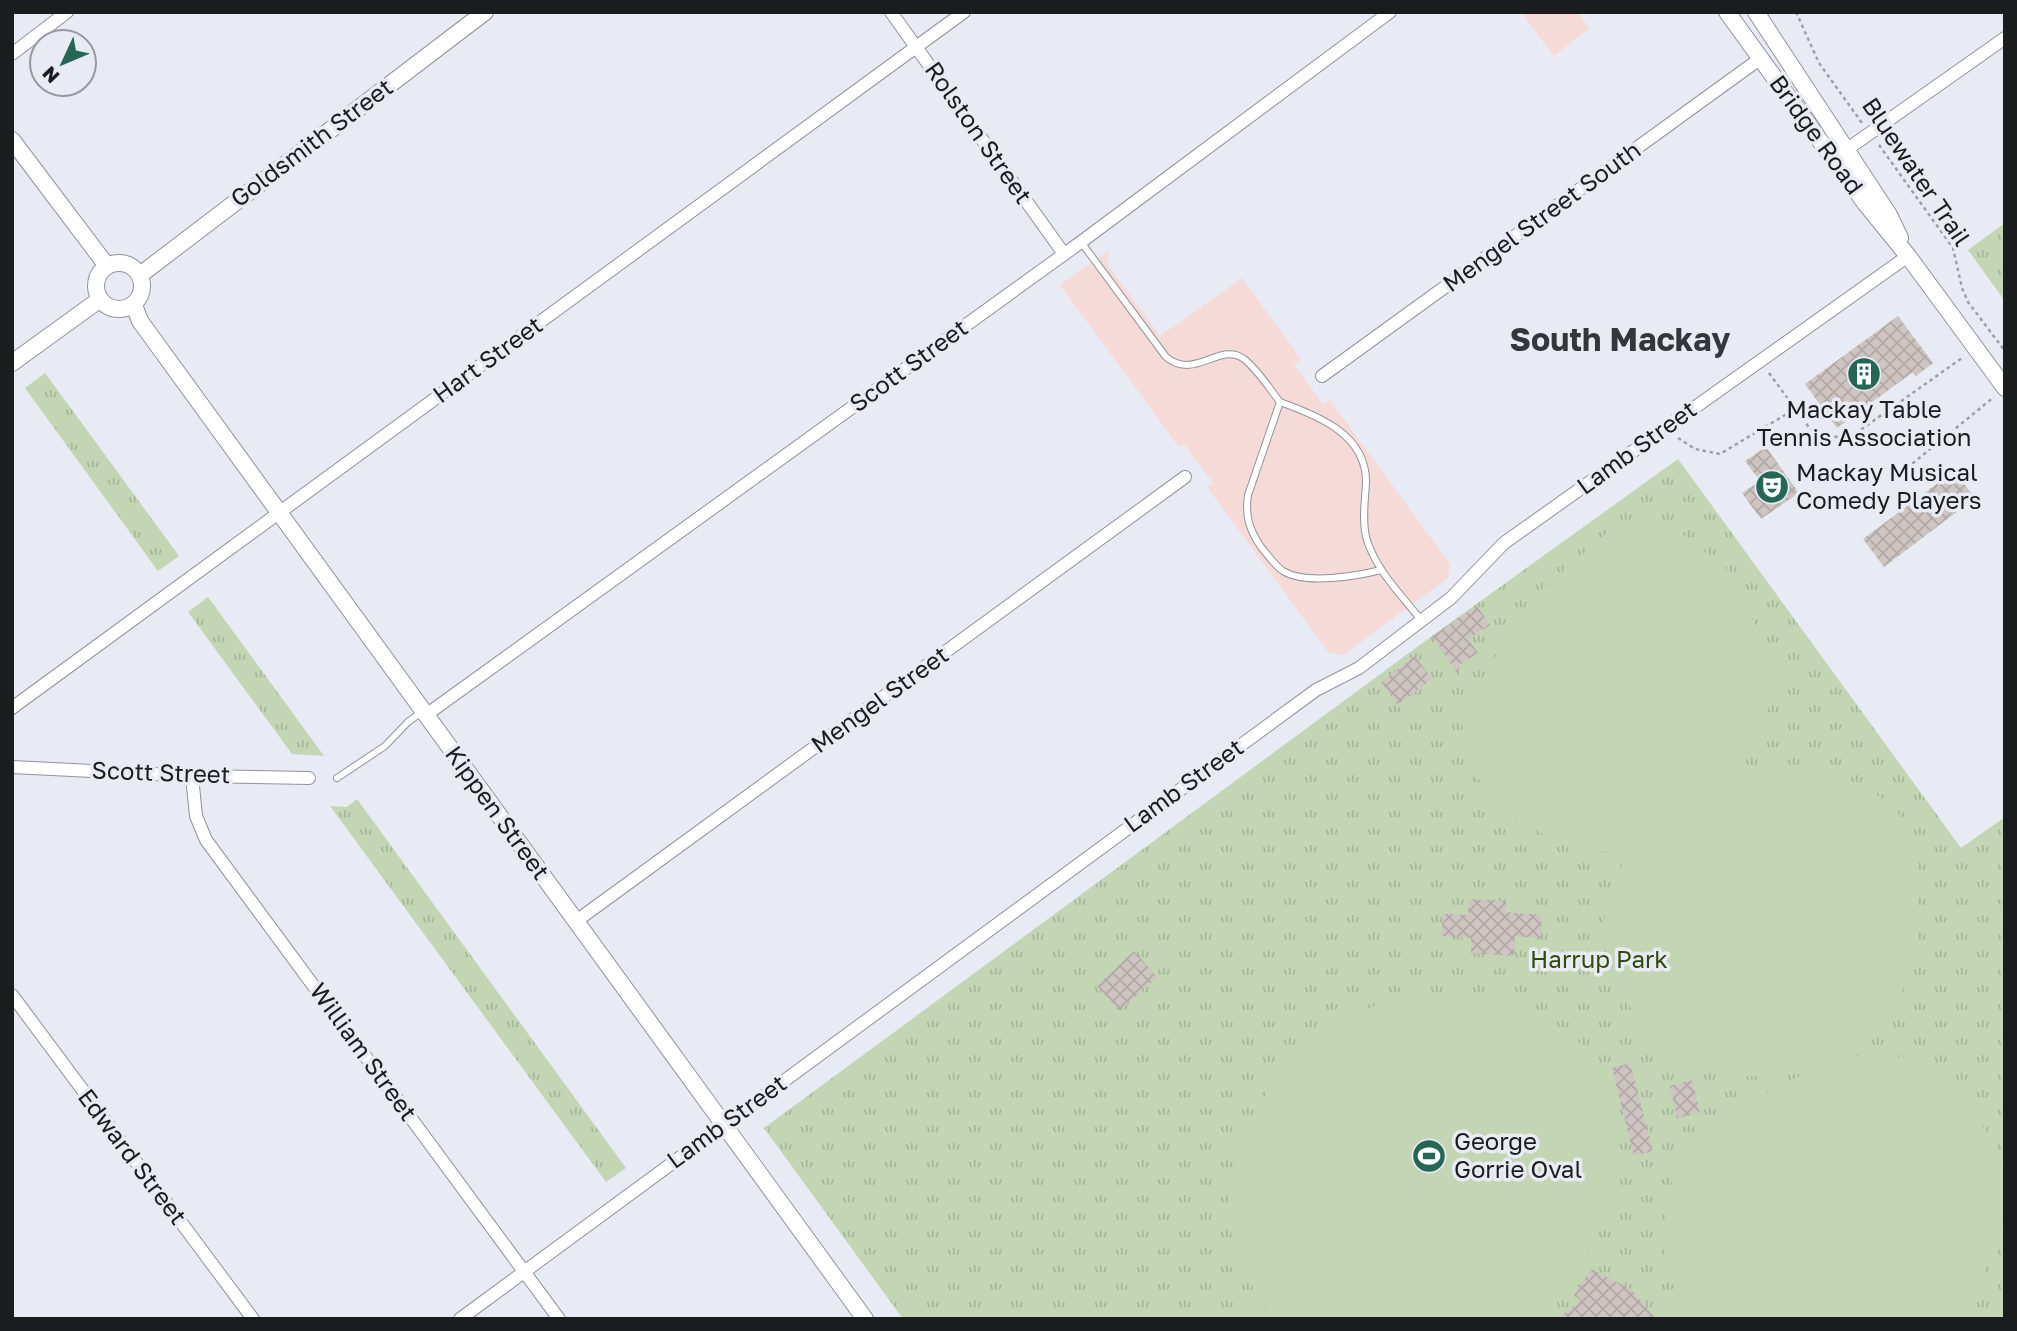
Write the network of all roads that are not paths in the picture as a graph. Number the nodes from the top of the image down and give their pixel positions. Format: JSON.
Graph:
{"nodes":[{"id":1,"x":67,"y":12,"type":"edge"},
{"id":2,"x":485,"y":12,"type":"edge"},
{"id":3,"x":891,"y":12,"type":"edge"},
{"id":4,"x":964,"y":12,"type":"edge"},
{"id":5,"x":1390,"y":12,"type":"edge"},
{"id":6,"x":1727,"y":12,"type":"edge"},
{"id":7,"x":1756,"y":12,"type":"edge"},
{"id":8,"x":2005,"y":38,"type":"edge"},
{"id":9,"x":1778,"y":46,"type":"junction"},
{"id":10,"x":917,"y":47,"type":"junction"},
{"id":11,"x":12,"y":54,"type":"edge"},
{"id":12,"x":1761,"y":58,"type":"junction"},
{"id":13,"x":12,"y":140,"type":"edge"},
{"id":14,"x":1840,"y":154,"type":"junction"},
{"id":15,"x":1081,"y":242,"type":"junction"},
{"id":16,"x":1063,"y":254,"type":"junction"},
{"id":17,"x":1908,"y":256,"type":"junction"},
{"id":18,"x":107,"y":266,"type":"junction"},
{"id":19,"x":140,"y":275,"type":"junction"},
{"id":20,"x":99,"y":300,"type":"junction"},
{"id":21,"x":134,"y":304,"type":"junction"},
{"id":22,"x":12,"y":363,"type":"edge"},
{"id":23,"x":1322,"y":376,"type":"dead end"},
{"id":24,"x":2001,"y":391,"type":"edge"},
{"id":25,"x":1280,"y":402,"type":"junction"},
{"id":26,"x":1185,"y":477,"type":"dead end"},
{"id":27,"x":278,"y":513,"type":"junction"},
{"id":28,"x":1381,"y":570,"type":"junction"},
{"id":29,"x":1422,"y":621,"type":"junction"},
{"id":30,"x":12,"y":708,"type":"edge"},
{"id":31,"x":424,"y":713,"type":"junction"},
{"id":32,"x":12,"y":767,"type":"edge"},
{"id":33,"x":192,"y":776,"type":"junction"},
{"id":34,"x":309,"y":778,"type":"dead end"},
{"id":35,"x":337,"y":778,"type":"dead end"},
{"id":36,"x":575,"y":922,"type":"junction"},
{"id":37,"x":12,"y":995,"type":"edge"},
{"id":38,"x":723,"y":1125,"type":"junction"},
{"id":39,"x":524,"y":1271,"type":"junction"},
{"id":40,"x":253,"y":1319,"type":"edge"},
{"id":41,"x":460,"y":1319,"type":"edge"},
{"id":42,"x":559,"y":1319,"type":"edge"},
{"id":43,"x":865,"y":1319,"type":"edge"}],
"edges":[{"from":1,"to":11,"type":"street"},
{"from":2,"to":19,"type":"street","name":"Goldsmith Street"},
{"from":3,"to":10,"type":"street","name":"Rolston Street"},
{"from":4,"to":10,"type":"street","name":"Hart Street"},
{"from":5,"to":15,"type":"street","name":"Scott Street"},
{"from":6,"to":12,"type":"street","name":"Bridge Road"},
{"from":7,"to":9,"type":"street","name":"Bridge Road"},
{"from":8,"to":14,"type":"street"},
{"from":9,"to":12,"type":"street"},
{"from":9,"to":14,"type":"street","name":"Bridge Road"},
{"from":10,"to":16,"type":"street","name":"Rolston Street"},
{"from":10,"to":27,"type":"street","name":"Hart Street"},
{"from":12,"to":14,"type":"street","name":"Bridge Road"},
{"from":12,"to":23,"type":"street","name":"Mengel Street South"},
{"from":13,"to":18,"type":"street"},
{"from":14,"to":17,"type":"street","name":"Bridge Road"},
{"from":15,"to":16,"type":"street","name":"Scott Street"},
{"from":15,"to":25,"type":"lane"},
{"from":16,"to":31,"type":"street","name":"Scott Street"},
{"from":17,"to":24,"type":"street","name":"Bridge Road"},
{"from":17,"to":29,"type":"street","name":"Lamb Street"},
{"from":18,"to":19,"type":"street"},
{"from":18,"to":20,"type":"street"},
{"from":19,"to":21,"type":"street"},
{"from":20,"to":21,"type":"street"},
{"from":20,"to":22,"type":"street"},
{"from":21,"to":27,"type":"street","name":"Kippen Street"},
{"from":25,"to":28,"type":"lane"},
{"from":25,"to":28,"type":"lane"},
{"from":26,"to":36,"type":"street","name":"Mengel Street"},
{"from":27,"to":30,"type":"street","name":"Hart Street"},
{"from":27,"to":31,"type":"street","name":"Kippen Street"},
{"from":28,"to":29,"type":"lane"},
{"from":29,"to":38,"type":"street","name":"Lamb Street"},
{"from":31,"to":35,"type":"lane","name":"Scott Street"},
{"from":31,"to":36,"type":"street","name":"Kippen Street"},
{"from":32,"to":33,"type":"street","name":"Scott Street"},
{"from":33,"to":34,"type":"street","name":"Scott Street"},
{"from":33,"to":39,"type":"street","name":"William Street"},
{"from":36,"to":38,"type":"street","name":"Kippen Street"},
{"from":37,"to":40,"type":"street","name":"Edward Street"},
{"from":38,"to":39,"type":"street","name":"Lamb Street"},
{"from":38,"to":43,"type":"street","name":"Kippen Street"},
{"from":39,"to":41,"type":"street","name":"Lamb Street"},
{"from":39,"to":42,"type":"street","name":"William Street"}]}
